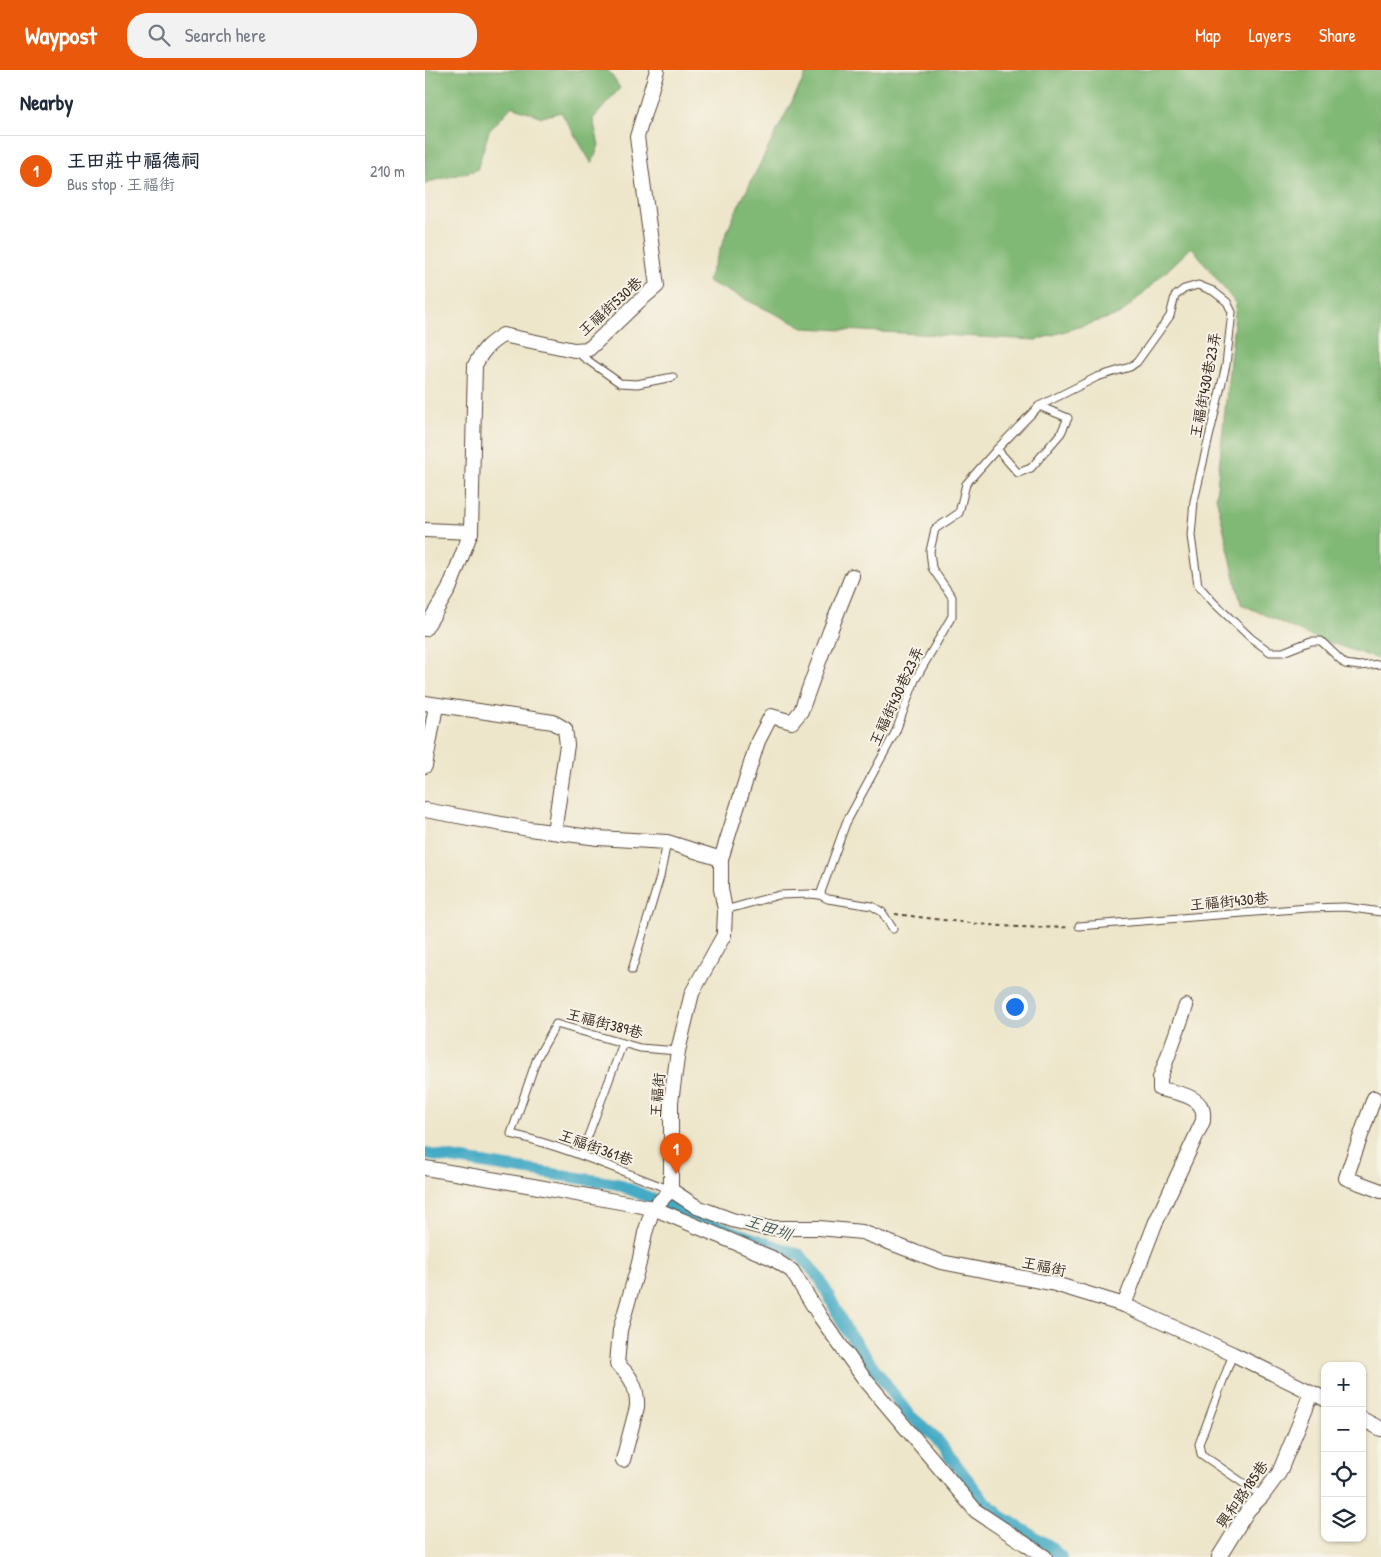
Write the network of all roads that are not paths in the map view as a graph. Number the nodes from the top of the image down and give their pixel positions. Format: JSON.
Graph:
{"nodes":[{"id":1,"x":657,"y":70,"type":"edge"},
{"id":2,"x":574,"y":350,"type":"junction"},
{"id":3,"x":673,"y":377,"type":"dead end"},
{"id":4,"x":1039,"y":406,"type":"junction"},
{"id":5,"x":997,"y":449,"type":"junction"},
{"id":6,"x":425,"y":530,"type":"edge"},
{"id":7,"x":471,"y":532,"type":"junction"},
{"id":8,"x":852,"y":576,"type":"dead end"},
{"id":9,"x":425,"y":629,"type":"edge"},
{"id":10,"x":1381,"y":664,"type":"edge"},
{"id":11,"x":431,"y":705,"type":"edge"},
{"id":12,"x":425,"y":766,"type":"edge"},
{"id":13,"x":425,"y":810,"type":"edge"},
{"id":14,"x":554,"y":832,"type":"junction"},
{"id":15,"x":667,"y":842,"type":"junction"},
{"id":16,"x":721,"y":859,"type":"junction"},
{"id":17,"x":820,"y":895,"type":"junction"},
{"id":18,"x":725,"y":910,"type":"junction"},
{"id":19,"x":1381,"y":912,"type":"edge"},
{"id":20,"x":1079,"y":926,"type":"road end"},
{"id":21,"x":893,"y":929,"type":"dead end"},
{"id":22,"x":632,"y":970,"type":"dead end"},
{"id":23,"x":1187,"y":1006,"type":"dead end"},
{"id":24,"x":623,"y":1043,"type":"junction"},
{"id":25,"x":678,"y":1051,"type":"junction"},
{"id":26,"x":1374,"y":1098,"type":"dead end"},
{"id":27,"x":511,"y":1134,"type":"joint"},
{"id":28,"x":581,"y":1155,"type":"junction"},
{"id":29,"x":425,"y":1168,"type":"edge"},
{"id":30,"x":671,"y":1190,"type":"junction"},
{"id":31,"x":1381,"y":1191,"type":"edge"},
{"id":32,"x":653,"y":1208,"type":"junction"},
{"id":33,"x":1124,"y":1305,"type":"junction"},
{"id":34,"x":1233,"y":1354,"type":"junction"},
{"id":35,"x":1319,"y":1396,"type":"edge"},
{"id":36,"x":1366,"y":1421,"type":"edge"},
{"id":37,"x":1381,"y":1429,"type":"edge"},
{"id":38,"x":623,"y":1460,"type":"dead end"},
{"id":39,"x":1262,"y":1496,"type":"junction"},
{"id":40,"x":1045,"y":1557,"type":"edge"},
{"id":41,"x":1219,"y":1557,"type":"edge"}],
"edges":[{"from":1,"to":2,"type":"street","name":"王福街530巷"},
{"from":2,"to":3,"type":"lane"},
{"from":2,"to":7,"type":"street","name":"王福街530巷"},
{"from":4,"to":5,"type":"lane","name":"王福街430巷23弄"},
{"from":4,"to":5,"type":"lane"},
{"from":4,"to":10,"type":"lane","name":"王福街430巷23弄"},
{"from":5,"to":17,"type":"lane","name":"王福街430巷23弄"},
{"from":6,"to":7,"type":"street"},
{"from":7,"to":9,"type":"street","name":"王福街530巷"},
{"from":8,"to":16,"type":"street","name":"王福街"},
{"from":11,"to":12,"type":"street"},
{"from":11,"to":14,"type":"street"},
{"from":13,"to":14,"type":"street"},
{"from":14,"to":15,"type":"street"},
{"from":15,"to":16,"type":"street"},
{"from":15,"to":22,"type":"lane"},
{"from":16,"to":18,"type":"street","name":"王福街"},
{"from":17,"to":18,"type":"lane"},
{"from":17,"to":21,"type":"lane"},
{"from":18,"to":25,"type":"street","name":"王福街"},
{"from":19,"to":20,"type":"lane","name":"王福街430巷"},
{"from":23,"to":33,"type":"street"},
{"from":24,"to":25,"type":"lane","name":"王福街389巷"},
{"from":24,"to":27,"type":"lane","name":"王福街389巷"},
{"from":24,"to":28,"type":"lane"},
{"from":25,"to":30,"type":"street","name":"王福街"},
{"from":26,"to":31,"type":"street"},
{"from":27,"to":28,"type":"lane","name":"王福街361巷"},
{"from":28,"to":30,"type":"lane","name":"王福街361巷"},
{"from":29,"to":32,"type":"street"},
{"from":30,"to":32,"type":"street"},
{"from":30,"to":33,"type":"street","name":"王福街"},
{"from":32,"to":38,"type":"street"},
{"from":32,"to":40,"type":"street"},
{"from":33,"to":34,"type":"street","name":"王福街"},
{"from":34,"to":35,"type":"street","name":"王福街"},
{"from":34,"to":39,"type":"lane"},
{"from":35,"to":39,"type":"street","name":"興和路185巷"},
{"from":36,"to":37,"type":"street"},
{"from":39,"to":41,"type":"street","name":"興和路185巷"}]}
